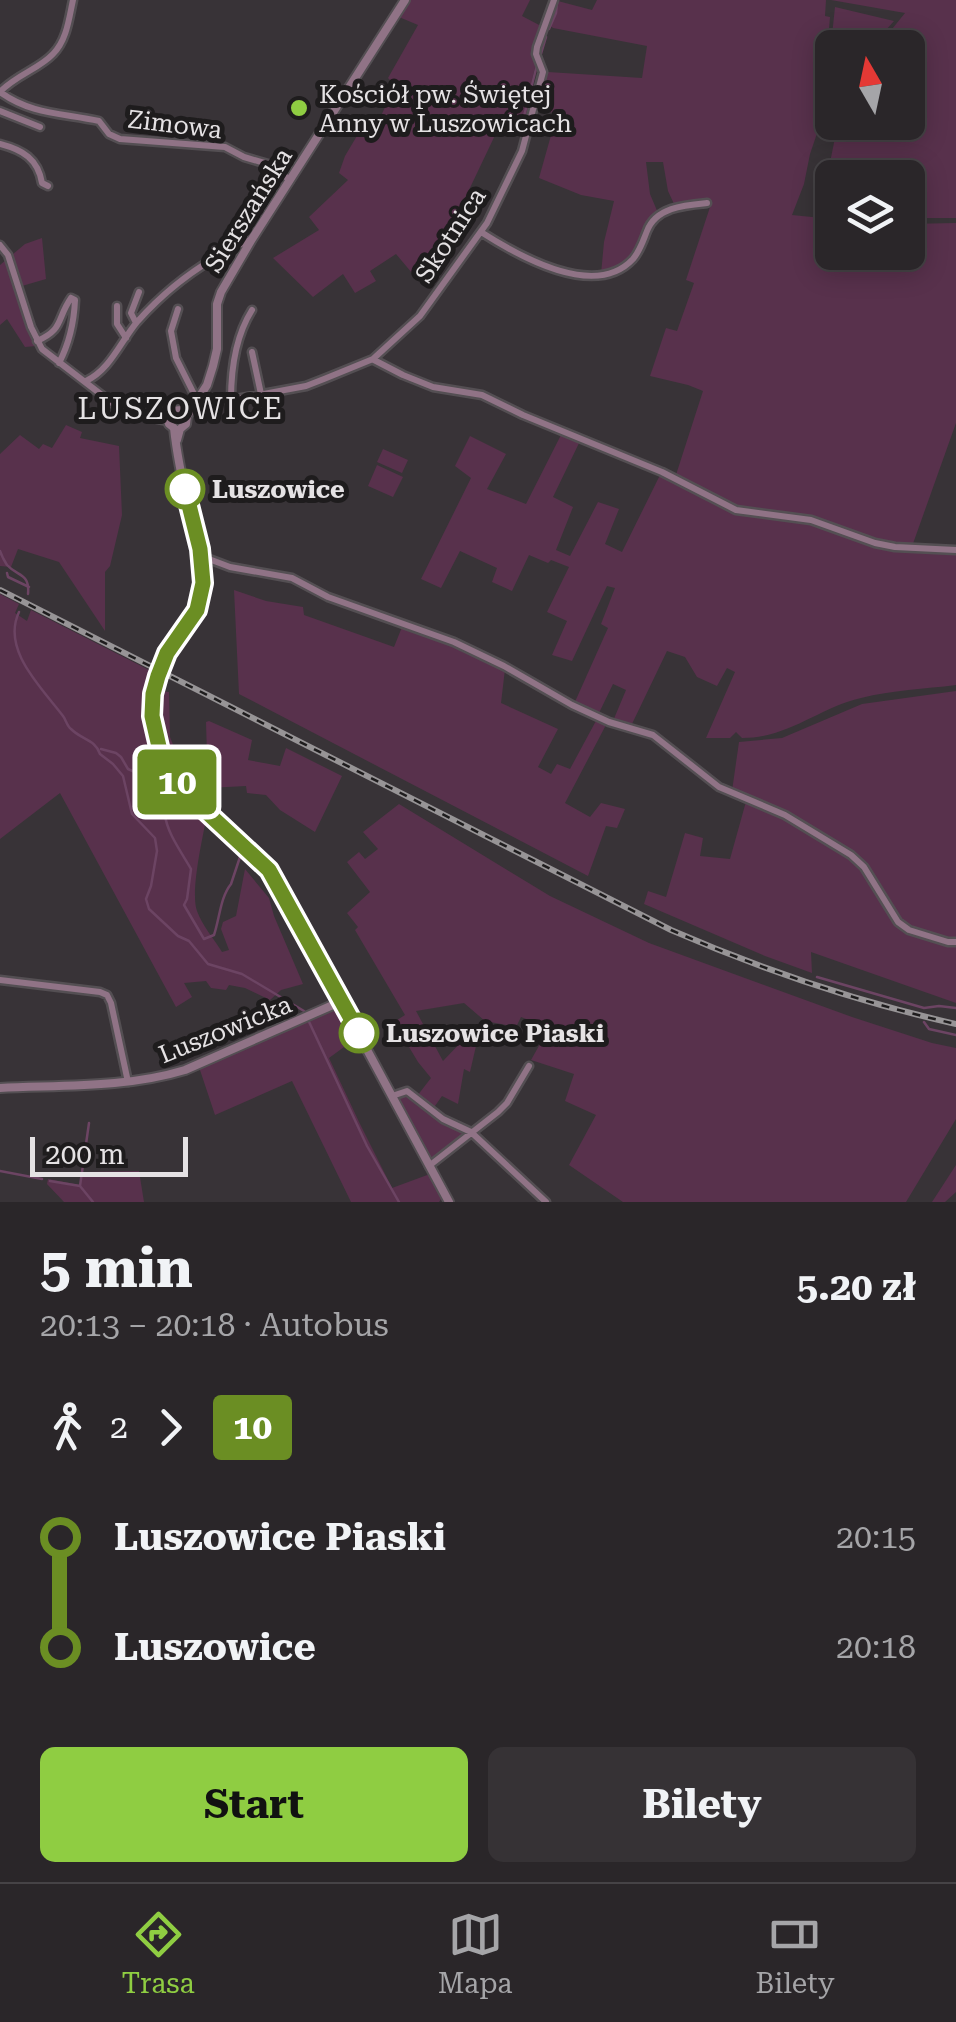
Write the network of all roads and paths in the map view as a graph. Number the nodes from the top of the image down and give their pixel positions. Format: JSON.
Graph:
{"nodes":[{"id":1,"x":73,"y":0,"type":"edge"},
{"id":2,"x":405,"y":0,"type":"edge"},
{"id":3,"x":554,"y":0,"type":"edge"},
{"id":4,"x":0,"y":92,"type":"edge"},
{"id":5,"x":0,"y":111,"type":"edge"},
{"id":6,"x":40,"y":126,"type":"dead end"},
{"id":7,"x":0,"y":144,"type":"edge"},
{"id":8,"x":290,"y":180,"type":"junction"},
{"id":9,"x":48,"y":186,"type":"dead end"},
{"id":10,"x":707,"y":203,"type":"dead end"},
{"id":11,"x":481,"y":232,"type":"junction"},
{"id":12,"x":252,"y":239,"type":"junction"},
{"id":13,"x":0,"y":244,"type":"edge"},
{"id":14,"x":139,"y":292,"type":"dead end"},
{"id":15,"x":117,"y":306,"type":"dead end"},
{"id":16,"x":178,"y":309,"type":"dead end"},
{"id":17,"x":252,"y":310,"type":"dead end"},
{"id":18,"x":136,"y":324,"type":"junction"},
{"id":19,"x":126,"y":338,"type":"junction"},
{"id":20,"x":37,"y":341,"type":"junction"},
{"id":21,"x":252,"y":352,"type":"dead end"},
{"id":22,"x":373,"y":359,"type":"junction"},
{"id":23,"x":59,"y":363,"type":"junction"},
{"id":24,"x":85,"y":381,"type":"junction"},
{"id":25,"x":261,"y":394,"type":"junction"},
{"id":26,"x":231,"y":400,"type":"junction"},
{"id":27,"x":197,"y":401,"type":"junction"},
{"id":28,"x":184,"y":413,"type":"junction"},
{"id":29,"x":173,"y":423,"type":"junction"},
{"id":30,"x":956,"y":550,"type":"edge"},
{"id":31,"x":201,"y":556,"type":"junction"},
{"id":32,"x":956,"y":942,"type":"edge"},
{"id":33,"x":0,"y":980,"type":"edge"},
{"id":34,"x":342,"y":1002,"type":"junction"},
{"id":35,"x":529,"y":1066,"type":"dead end"},
{"id":36,"x":128,"y":1082,"type":"junction"},
{"id":37,"x":0,"y":1088,"type":"edge"},
{"id":38,"x":392,"y":1096,"type":"junction"},
{"id":39,"x":471,"y":1132,"type":"junction"},
{"id":40,"x":429,"y":1166,"type":"junction"},
{"id":41,"x":449,"y":1202,"type":"edge"},
{"id":42,"x":546,"y":1202,"type":"edge"}],
"edges":[{"from":1,"to":4,"type":"street"},
{"from":2,"to":8,"type":"street","name":"Sierszańska"},
{"from":3,"to":11,"type":"street","name":"Skotnica"},
{"from":4,"to":8,"type":"street","name":"Zimowa"},
{"from":5,"to":6,"type":"street"},
{"from":7,"to":9,"type":"street"},
{"from":8,"to":12,"type":"street","name":"Sierszańska"},
{"from":10,"to":11,"type":"street"},
{"from":11,"to":22,"type":"street","name":"Skotnica"},
{"from":12,"to":18,"type":"street"},
{"from":12,"to":27,"type":"street","name":"Sierszańska"},
{"from":13,"to":20,"type":"street"},
{"from":14,"to":18,"type":"street"},
{"from":15,"to":19,"type":"street"},
{"from":16,"to":27,"type":"street"},
{"from":17,"to":26,"type":"street"},
{"from":18,"to":19,"type":"street"},
{"from":19,"to":24,"type":"street"},
{"from":20,"to":23,"type":"street"},
{"from":20,"to":23,"type":"street"},
{"from":21,"to":25,"type":"street"},
{"from":22,"to":25,"type":"street"},
{"from":22,"to":30,"type":"street"},
{"from":23,"to":24,"type":"street"},
{"from":24,"to":29,"type":"street"},
{"from":25,"to":26,"type":"street"},
{"from":26,"to":27,"type":"street"},
{"from":27,"to":28,"type":"street"},
{"from":28,"to":29,"type":"street"},
{"from":28,"to":29,"type":"street"},
{"from":29,"to":31,"type":"street"},
{"from":31,"to":32,"type":"street"},
{"from":31,"to":34,"type":"street"},
{"from":33,"to":36,"type":"street"},
{"from":34,"to":36,"type":"street","name":"Luszowicka"},
{"from":34,"to":38,"type":"street"},
{"from":35,"to":39,"type":"street"},
{"from":36,"to":37,"type":"street","name":"Luszowicka"},
{"from":38,"to":39,"type":"street"},
{"from":38,"to":40,"type":"street"},
{"from":39,"to":40,"type":"street"},
{"from":39,"to":42,"type":"street"},
{"from":40,"to":41,"type":"street"}]}
